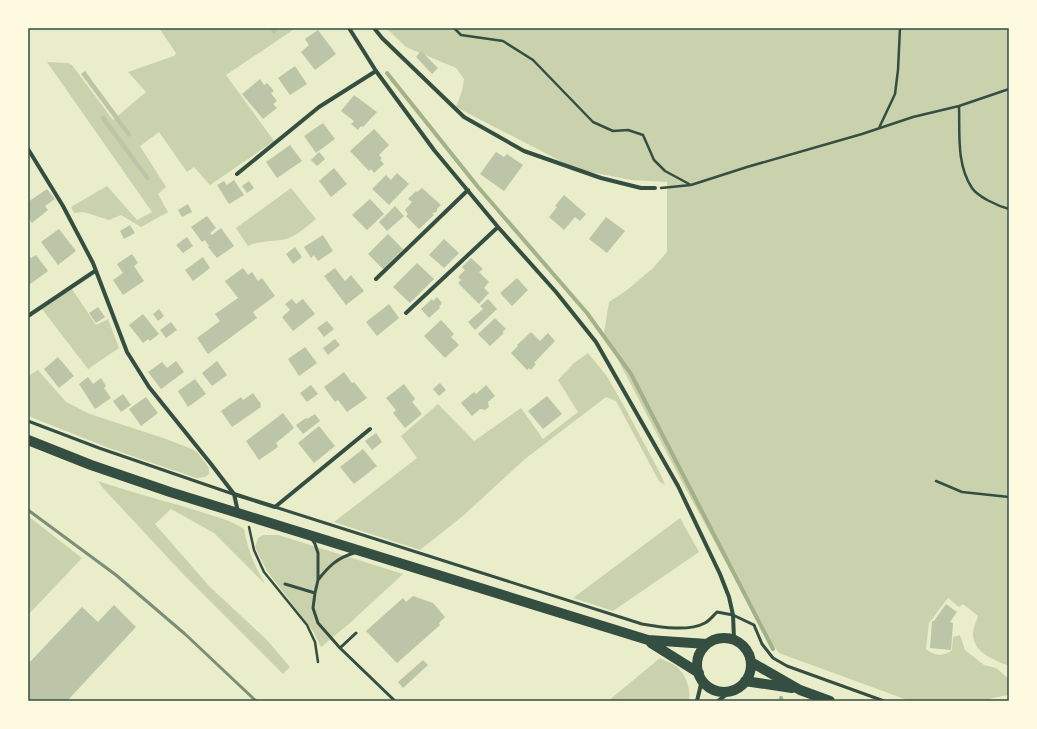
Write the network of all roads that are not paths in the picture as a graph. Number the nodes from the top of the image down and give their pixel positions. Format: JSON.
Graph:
{"nodes":[{"id":1,"x":348,"y":28,"type":"edge"},
{"id":2,"x":374,"y":28,"type":"edge"},
{"id":3,"x":376,"y":70,"type":"junction"},
{"id":4,"x":28,"y":149,"type":"edge"},
{"id":5,"x":237,"y":174,"type":"dead end"},
{"id":6,"x":655,"y":188,"type":"road end"},
{"id":7,"x":468,"y":190,"type":"junction"},
{"id":8,"x":498,"y":227,"type":"junction"},
{"id":9,"x":95,"y":271,"type":"junction"},
{"id":10,"x":376,"y":279,"type":"dead end"},
{"id":11,"x":406,"y":313,"type":"dead end"},
{"id":12,"x":28,"y":316,"type":"edge"},
{"id":13,"x":28,"y":421,"type":"edge"},
{"id":14,"x":370,"y":430,"type":"dead end"},
{"id":15,"x":28,"y":440,"type":"edge"},
{"id":16,"x":234,"y":494,"type":"junction"},
{"id":17,"x":275,"y":507,"type":"junction"},
{"id":18,"x":238,"y":512,"type":"junction"},
{"id":19,"x":306,"y":534,"type":"junction"},
{"id":20,"x":365,"y":552,"type":"junction"},
{"id":21,"x":318,"y":580,"type":"junction"},
{"id":22,"x":285,"y":584,"type":"dead end"},
{"id":23,"x":315,"y":593,"type":"junction"},
{"id":24,"x":733,"y":615,"type":"junction"},
{"id":25,"x":356,"y":633,"type":"dead end"},
{"id":26,"x":734,"y":639,"type":"junction"},
{"id":27,"x":648,"y":640,"type":"junction"},
{"id":28,"x":706,"y":644,"type":"junction"},
{"id":29,"x":340,"y":648,"type":"junction"},
{"id":30,"x":751,"y":662,"type":"junction"},
{"id":31,"x":700,"y":676,"type":"junction"},
{"id":32,"x":745,"y":681,"type":"junction"},
{"id":33,"x":731,"y":690,"type":"junction"},
{"id":34,"x":800,"y":690,"type":"junction"},
{"id":35,"x":395,"y":701,"type":"edge"},
{"id":36,"x":698,"y":701,"type":"edge"},
{"id":37,"x":718,"y":701,"type":"edge"},
{"id":38,"x":830,"y":701,"type":"edge"},
{"id":39,"x":884,"y":701,"type":"edge"}],
"edges":[{"from":1,"to":3,"type":"street"},
{"from":2,"to":6,"type":"street"},
{"from":3,"to":5,"type":"street"},
{"from":3,"to":7,"type":"street"},
{"from":4,"to":9,"type":"street"},
{"from":7,"to":8,"type":"street"},
{"from":7,"to":10,"type":"street"},
{"from":8,"to":11,"type":"street"},
{"from":8,"to":24,"type":"street"},
{"from":9,"to":12,"type":"street"},
{"from":9,"to":16,"type":"street"},
{"from":13,"to":16,"type":"lane"},
{"from":14,"to":17,"type":"street"},
{"from":15,"to":18,"type":"main road"},
{"from":16,"to":17,"type":"street"},
{"from":16,"to":18,"type":"street"},
{"from":17,"to":24,"type":"lane"},
{"from":18,"to":19,"type":"main road"},
{"from":19,"to":20,"type":"main road"},
{"from":19,"to":21,"type":"lane"},
{"from":20,"to":21,"type":"lane"},
{"from":20,"to":27,"type":"main road"},
{"from":21,"to":23,"type":"lane"},
{"from":22,"to":23,"type":"lane"},
{"from":23,"to":29,"type":"lane"},
{"from":24,"to":26,"type":"street"},
{"from":24,"to":39,"type":"lane"},
{"from":25,"to":29,"type":"lane"},
{"from":26,"to":28,"type":"main road"},
{"from":26,"to":30,"type":"main road"},
{"from":27,"to":28,"type":"main road"},
{"from":27,"to":31,"type":"main road"},
{"from":28,"to":31,"type":"main road"},
{"from":29,"to":35,"type":"lane"},
{"from":30,"to":32,"type":"main road"},
{"from":30,"to":34,"type":"main road"},
{"from":31,"to":33,"type":"main road"},
{"from":31,"to":36,"type":"street"},
{"from":32,"to":33,"type":"main road"},
{"from":32,"to":34,"type":"main road"},
{"from":33,"to":37,"type":"street"},
{"from":34,"to":38,"type":"main road"}]}
